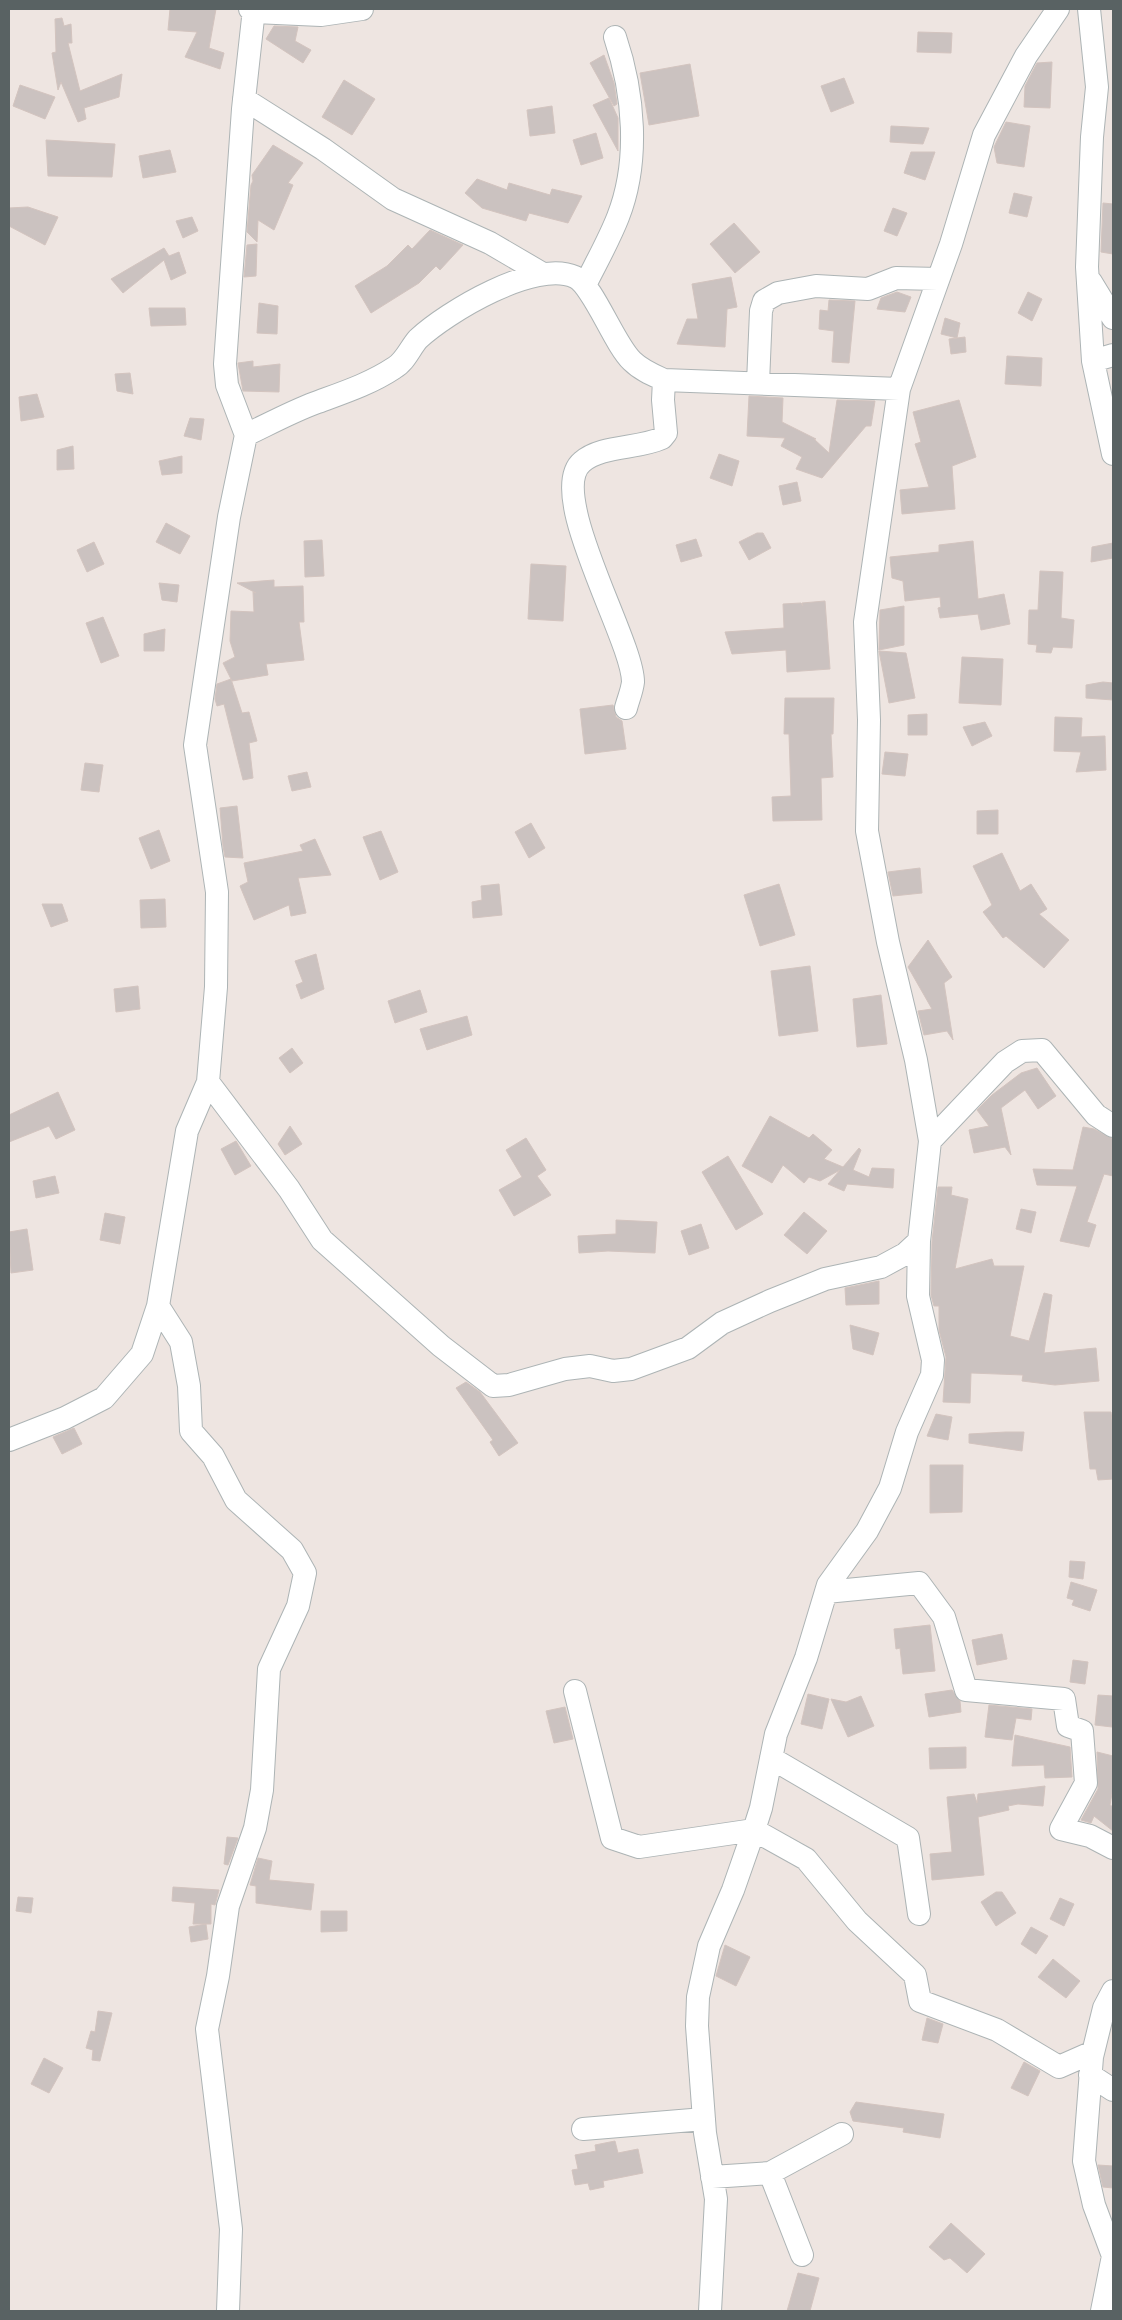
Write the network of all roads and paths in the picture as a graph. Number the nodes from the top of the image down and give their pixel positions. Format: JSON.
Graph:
{"nodes":[{"id":1,"x":362,"y":9,"type":"edge"},
{"id":2,"x":1058,"y":9,"type":"edge"},
{"id":3,"x":1089,"y":9,"type":"edge"},
{"id":4,"x":252,"y":10,"type":"edge"},
{"id":5,"x":615,"y":37,"type":"dead end"},
{"id":6,"x":1105,"y":90,"type":"edge"},
{"id":7,"x":244,"y":99,"type":"junction"},
{"id":8,"x":543,"y":274,"type":"junction"},
{"id":9,"x":1088,"y":277,"type":"junction"},
{"id":10,"x":938,"y":279,"type":"junction"},
{"id":11,"x":584,"y":285,"type":"junction"},
{"id":12,"x":1113,"y":318,"type":"edge"},
{"id":13,"x":1103,"y":358,"type":"edge"},
{"id":14,"x":664,"y":380,"type":"junction"},
{"id":15,"x":758,"y":382,"type":"junction"},
{"id":16,"x":899,"y":389,"type":"junction"},
{"id":17,"x":246,"y":435,"type":"junction"},
{"id":18,"x":1113,"y":454,"type":"edge"},
{"id":19,"x":626,"y":708,"type":"dead end"},
{"id":20,"x":208,"y":1082,"type":"junction"},
{"id":21,"x":1113,"y":1126,"type":"edge"},
{"id":22,"x":930,"y":1141,"type":"junction"},
{"id":23,"x":919,"y":1241,"type":"junction"},
{"id":24,"x":158,"y":1306,"type":"junction"},
{"id":25,"x":9,"y":1440,"type":"edge"},
{"id":26,"x":826,"y":1592,"type":"junction"},
{"id":27,"x":574,"y":1691,"type":"dead end"},
{"id":28,"x":771,"y":1758,"type":"junction"},
{"id":29,"x":754,"y":1830,"type":"junction"},
{"id":30,"x":1113,"y":1848,"type":"edge"},
{"id":31,"x":919,"y":1914,"type":"dead end"},
{"id":32,"x":1113,"y":1991,"type":"edge"},
{"id":33,"x":1093,"y":2052,"type":"junction"},
{"id":34,"x":1090,"y":2075,"type":"junction"},
{"id":35,"x":1113,"y":2090,"type":"edge"},
{"id":36,"x":704,"y":2119,"type":"junction"},
{"id":37,"x":583,"y":2129,"type":"dead end"},
{"id":38,"x":842,"y":2134,"type":"dead end"},
{"id":39,"x":770,"y":2172,"type":"junction"},
{"id":40,"x":712,"y":2177,"type":"junction"},
{"id":41,"x":802,"y":2255,"type":"dead end"},
{"id":42,"x":228,"y":2311,"type":"edge"},
{"id":43,"x":710,"y":2311,"type":"edge"},
{"id":44,"x":1102,"y":2311,"type":"edge"}],
"edges":[{"from":1,"to":4,"type":"street"},
{"from":2,"to":10,"type":"street"},
{"from":3,"to":6,"type":"street"},
{"from":4,"to":7,"type":"street"},
{"from":5,"to":11,"type":"street"},
{"from":6,"to":9,"type":"street"},
{"from":7,"to":8,"type":"street"},
{"from":7,"to":17,"type":"street"},
{"from":8,"to":11,"type":"street"},
{"from":8,"to":17,"type":"street"},
{"from":9,"to":12,"type":"street"},
{"from":9,"to":13,"type":"street"},
{"from":10,"to":15,"type":"street"},
{"from":10,"to":16,"type":"street"},
{"from":11,"to":14,"type":"street"},
{"from":13,"to":18,"type":"street"},
{"from":14,"to":15,"type":"street"},
{"from":14,"to":19,"type":"street"},
{"from":15,"to":16,"type":"street"},
{"from":16,"to":22,"type":"street"},
{"from":17,"to":20,"type":"street"},
{"from":20,"to":23,"type":"street"},
{"from":20,"to":24,"type":"street"},
{"from":21,"to":22,"type":"street"},
{"from":22,"to":23,"type":"street"},
{"from":23,"to":26,"type":"street"},
{"from":24,"to":25,"type":"street"},
{"from":24,"to":42,"type":"street"},
{"from":26,"to":28,"type":"street"},
{"from":26,"to":30,"type":"street"},
{"from":27,"to":29,"type":"street"},
{"from":28,"to":29,"type":"street"},
{"from":28,"to":31,"type":"street"},
{"from":29,"to":33,"type":"street"},
{"from":29,"to":36,"type":"street"},
{"from":32,"to":33,"type":"street"},
{"from":33,"to":34,"type":"street"},
{"from":34,"to":35,"type":"street"},
{"from":34,"to":44,"type":"street"},
{"from":36,"to":37,"type":"street"},
{"from":36,"to":40,"type":"street"},
{"from":38,"to":39,"type":"street"},
{"from":39,"to":40,"type":"street"},
{"from":39,"to":41,"type":"street"},
{"from":40,"to":43,"type":"street"}]}
